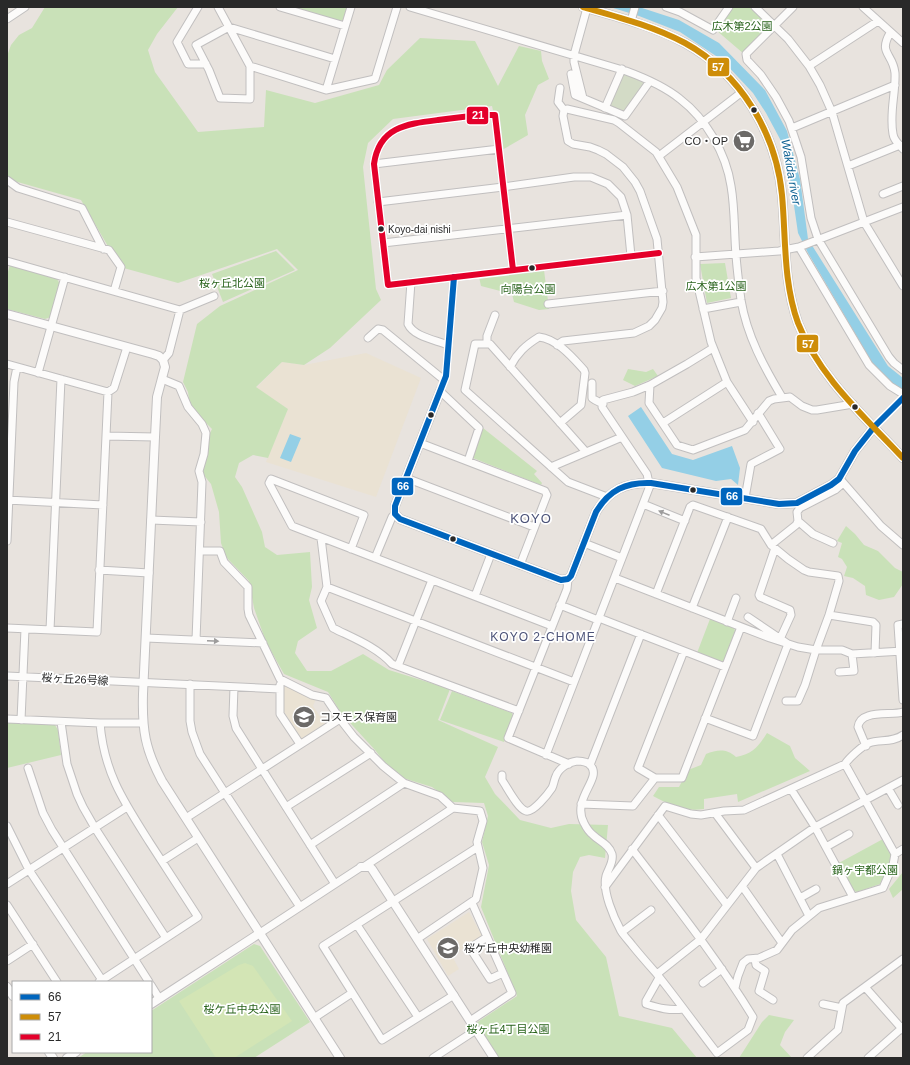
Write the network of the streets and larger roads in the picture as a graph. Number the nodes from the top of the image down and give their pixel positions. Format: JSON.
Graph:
{"nodes":[{"id":1,"x":25,"y":7,"type":"edge"},
{"id":2,"x":198,"y":7,"type":"edge"},
{"id":3,"x":218,"y":7,"type":"edge"},
{"id":4,"x":280,"y":7,"type":"edge"},
{"id":5,"x":351,"y":7,"type":"edge"},
{"id":6,"x":397,"y":7,"type":"edge"},
{"id":7,"x":410,"y":7,"type":"edge"},
{"id":8,"x":635,"y":7,"type":"edge"},
{"id":9,"x":666,"y":7,"type":"edge"},
{"id":10,"x":729,"y":7,"type":"edge"},
{"id":11,"x":755,"y":7,"type":"edge"},
{"id":12,"x":793,"y":7,"type":"edge"},
{"id":13,"x":863,"y":7,"type":"edge"},
{"id":14,"x":585,"y":8,"type":"edge"},
{"id":15,"x":293,"y":9,"type":"edge"},
{"id":16,"x":631,"y":18,"type":"junction"},
{"id":17,"x":7,"y":19,"type":"edge"},
{"id":18,"x":878,"y":21,"type":"junction"},
{"id":19,"x":775,"y":25,"type":"junction"},
{"id":20,"x":345,"y":26,"type":"junction"},
{"id":21,"x":229,"y":27,"type":"junction"},
{"id":22,"x":890,"y":33,"type":"junction"},
{"id":23,"x":903,"y":43,"type":"edge"},
{"id":24,"x":574,"y":55,"type":"junction"},
{"id":25,"x":335,"y":60,"type":"junction"},
{"id":26,"x":206,"y":64,"type":"junction"},
{"id":27,"x":250,"y":66,"type":"junction"},
{"id":28,"x":808,"y":66,"type":"junction"},
{"id":29,"x":622,"y":69,"type":"junction"},
{"id":30,"x":571,"y":74,"type":"dead end"},
{"id":31,"x":650,"y":81,"type":"junction"},
{"id":32,"x":895,"y":85,"type":"junction"},
{"id":33,"x":560,"y":88,"type":"dead end"},
{"id":34,"x":326,"y":90,"type":"junction"},
{"id":35,"x":742,"y":92,"type":"junction"},
{"id":36,"x":583,"y":98,"type":"junction"},
{"id":37,"x":605,"y":108,"type":"junction"},
{"id":38,"x":564,"y":110,"type":"junction"},
{"id":39,"x":832,"y":112,"type":"junction"},
{"id":40,"x":702,"y":122,"type":"junction"},
{"id":41,"x":792,"y":128,"type":"junction"},
{"id":42,"x":901,"y":147,"type":"edge"},
{"id":43,"x":499,"y":149,"type":"junction"},
{"id":44,"x":659,"y":156,"type":"junction"},
{"id":45,"x":374,"y":164,"type":"junction"},
{"id":46,"x":848,"y":166,"type":"junction"},
{"id":47,"x":7,"y":180,"type":"edge"},
{"id":48,"x":903,"y":186,"type":"edge"},
{"id":49,"x":503,"y":187,"type":"junction"},
{"id":50,"x":883,"y":194,"type":"dead end"},
{"id":51,"x":378,"y":202,"type":"junction"},
{"id":52,"x":903,"y":207,"type":"edge"},
{"id":53,"x":627,"y":215,"type":"junction"},
{"id":54,"x":7,"y":222,"type":"edge"},
{"id":55,"x":864,"y":222,"type":"junction"},
{"id":56,"x":508,"y":229,"type":"junction"},
{"id":57,"x":817,"y":240,"type":"junction"},
{"id":58,"x":383,"y":243,"type":"junction"},
{"id":59,"x":801,"y":246,"type":"junction"},
{"id":60,"x":103,"y":249,"type":"junction"},
{"id":61,"x":784,"y":250,"type":"junction"},
{"id":62,"x":659,"y":253,"type":"junction"},
{"id":63,"x":736,"y":255,"type":"junction"},
{"id":64,"x":631,"y":256,"type":"junction"},
{"id":65,"x":695,"y":258,"type":"junction"},
{"id":66,"x":7,"y":261,"type":"edge"},
{"id":67,"x":513,"y":270,"type":"junction"},
{"id":68,"x":65,"y":277,"type":"junction"},
{"id":69,"x":454,"y":277,"type":"junction"},
{"id":70,"x":411,"y":282,"type":"junction"},
{"id":71,"x":903,"y":286,"type":"edge"},
{"id":72,"x":114,"y":291,"type":"junction"},
{"id":73,"x":663,"y":291,"type":"junction"},
{"id":74,"x":214,"y":296,"type":"dead end"},
{"id":75,"x":741,"y":302,"type":"junction"},
{"id":76,"x":548,"y":304,"type":"dead end"},
{"id":77,"x":703,"y":309,"type":"junction"},
{"id":78,"x":180,"y":310,"type":"junction"},
{"id":79,"x":7,"y":314,"type":"edge"},
{"id":80,"x":495,"y":315,"type":"dead end"},
{"id":81,"x":51,"y":326,"type":"junction"},
{"id":82,"x":368,"y":338,"type":"dead end"},
{"id":83,"x":487,"y":344,"type":"junction"},
{"id":84,"x":448,"y":345,"type":"junction"},
{"id":85,"x":557,"y":345,"type":"junction"},
{"id":86,"x":127,"y":347,"type":"junction"},
{"id":87,"x":713,"y":348,"type":"junction"},
{"id":88,"x":163,"y":360,"type":"junction"},
{"id":89,"x":7,"y":364,"type":"edge"},
{"id":90,"x":17,"y":367,"type":"junction"},
{"id":91,"x":510,"y":367,"type":"junction"},
{"id":92,"x":903,"y":370,"type":"edge"},
{"id":93,"x":38,"y":373,"type":"junction"},
{"id":94,"x":61,"y":379,"type":"junction"},
{"id":95,"x":162,"y":379,"type":"junction"},
{"id":96,"x":444,"y":380,"type":"junction"},
{"id":97,"x":727,"y":382,"type":"junction"},
{"id":98,"x":592,"y":383,"type":"dead end"},
{"id":99,"x":650,"y":385,"type":"junction"},
{"id":100,"x":440,"y":390,"type":"junction"},
{"id":101,"x":108,"y":392,"type":"junction"},
{"id":102,"x":903,"y":394,"type":"edge"},
{"id":103,"x":782,"y":397,"type":"junction"},
{"id":104,"x":903,"y":398,"type":"edge"},
{"id":105,"x":603,"y":404,"type":"junction"},
{"id":106,"x":853,"y":404,"type":"junction"},
{"id":107,"x":758,"y":413,"type":"junction"},
{"id":108,"x":752,"y":422,"type":"junction"},
{"id":109,"x":560,"y":423,"type":"junction"},
{"id":110,"x":663,"y":424,"type":"junction"},
{"id":111,"x":874,"y":427,"type":"junction"},
{"id":112,"x":106,"y":436,"type":"junction"},
{"id":113,"x":155,"y":437,"type":"junction"},
{"id":114,"x":622,"y":437,"type":"junction"},
{"id":115,"x":420,"y":442,"type":"junction"},
{"id":116,"x":586,"y":452,"type":"junction"},
{"id":117,"x":903,"y":458,"type":"edge"},
{"id":118,"x":468,"y":461,"type":"junction"},
{"id":119,"x":551,"y":467,"type":"junction"},
{"id":120,"x":406,"y":478,"type":"junction"},
{"id":121,"x":841,"y":481,"type":"junction"},
{"id":122,"x":650,"y":483,"type":"junction"},
{"id":123,"x":607,"y":497,"type":"junction"},
{"id":124,"x":745,"y":498,"type":"junction"},
{"id":125,"x":8,"y":500,"type":"edge"},
{"id":126,"x":56,"y":502,"type":"junction"},
{"id":127,"x":643,"y":504,"type":"junction"},
{"id":128,"x":102,"y":505,"type":"junction"},
{"id":129,"x":395,"y":514,"type":"junction"},
{"id":130,"x":728,"y":517,"type":"junction"},
{"id":131,"x":151,"y":520,"type":"junction"},
{"id":132,"x":685,"y":521,"type":"junction"},
{"id":133,"x":798,"y":521,"type":"junction"},
{"id":134,"x":201,"y":522,"type":"junction"},
{"id":135,"x":534,"y":527,"type":"junction"},
{"id":136,"x":321,"y":538,"type":"junction"},
{"id":137,"x":7,"y":541,"type":"edge"},
{"id":138,"x":584,"y":542,"type":"junction"},
{"id":139,"x":833,"y":543,"type":"dead end"},
{"id":140,"x":903,"y":545,"type":"edge"},
{"id":141,"x":773,"y":546,"type":"junction"},
{"id":142,"x":351,"y":549,"type":"junction"},
{"id":143,"x":200,"y":551,"type":"junction"},
{"id":144,"x":491,"y":554,"type":"junction"},
{"id":145,"x":375,"y":558,"type":"junction"},
{"id":146,"x":622,"y":558,"type":"junction"},
{"id":147,"x":520,"y":565,"type":"junction"},
{"id":148,"x":99,"y":570,"type":"junction"},
{"id":149,"x":149,"y":572,"type":"junction"},
{"id":150,"x":615,"y":578,"type":"junction"},
{"id":151,"x":568,"y":579,"type":"junction"},
{"id":152,"x":432,"y":580,"type":"junction"},
{"id":153,"x":327,"y":587,"type":"junction"},
{"id":154,"x":656,"y":594,"type":"junction"},
{"id":155,"x":475,"y":596,"type":"junction"},
{"id":156,"x":736,"y":598,"type":"dead end"},
{"id":157,"x":560,"y":605,"type":"junction"},
{"id":158,"x":692,"y":608,"type":"junction"},
{"id":159,"x":829,"y":615,"type":"junction"},
{"id":160,"x":748,"y":617,"type":"dead end"},
{"id":161,"x":599,"y":619,"type":"junction"},
{"id":162,"x":416,"y":622,"type":"junction"},
{"id":163,"x":727,"y":622,"type":"junction"},
{"id":164,"x":903,"y":624,"type":"edge"},
{"id":165,"x":552,"y":626,"type":"junction"},
{"id":166,"x":741,"y":627,"type":"junction"},
{"id":167,"x":7,"y":628,"type":"edge"},
{"id":168,"x":25,"y":629,"type":"junction"},
{"id":169,"x":50,"y":630,"type":"junction"},
{"id":170,"x":641,"y":634,"type":"junction"},
{"id":171,"x":146,"y":638,"type":"junction"},
{"id":172,"x":780,"y":639,"type":"junction"},
{"id":173,"x":196,"y":640,"type":"junction"},
{"id":174,"x":263,"y":643,"type":"junction"},
{"id":175,"x":788,"y":644,"type":"junction"},
{"id":176,"x":816,"y":650,"type":"junction"},
{"id":177,"x":684,"y":651,"type":"junction"},
{"id":178,"x":901,"y":651,"type":"edge"},
{"id":179,"x":875,"y":653,"type":"junction"},
{"id":180,"x":852,"y":654,"type":"junction"},
{"id":181,"x":398,"y":666,"type":"junction"},
{"id":182,"x":725,"y":667,"type":"junction"},
{"id":183,"x":536,"y":668,"type":"junction"},
{"id":184,"x":838,"y":672,"type":"dead end"},
{"id":185,"x":7,"y":676,"type":"edge"},
{"id":186,"x":23,"y":677,"type":"junction"},
{"id":187,"x":280,"y":679,"type":"junction"},
{"id":188,"x":144,"y":682,"type":"junction"},
{"id":189,"x":574,"y":682,"type":"junction"},
{"id":190,"x":190,"y":684,"type":"junction"},
{"id":191,"x":234,"y":686,"type":"junction"},
{"id":192,"x":280,"y":689,"type":"junction"},
{"id":193,"x":903,"y":695,"type":"edge"},
{"id":194,"x":903,"y":700,"type":"edge"},
{"id":195,"x":786,"y":701,"type":"dead end"},
{"id":196,"x":520,"y":711,"type":"junction"},
{"id":197,"x":903,"y":712,"type":"edge"},
{"id":198,"x":705,"y":718,"type":"junction"},
{"id":199,"x":7,"y":719,"type":"edge"},
{"id":200,"x":340,"y":719,"type":"junction"},
{"id":201,"x":21,"y":720,"type":"junction"},
{"id":202,"x":61,"y":722,"type":"junction"},
{"id":203,"x":100,"y":723,"type":"junction"},
{"id":204,"x":143,"y":724,"type":"junction"},
{"id":205,"x":903,"y":735,"type":"edge"},
{"id":206,"x":300,"y":744,"type":"junction"},
{"id":207,"x":866,"y":746,"type":"junction"},
{"id":208,"x":371,"y":753,"type":"junction"},
{"id":209,"x":546,"y":754,"type":"junction"},
{"id":210,"x":569,"y":764,"type":"junction"},
{"id":211,"x":845,"y":764,"type":"junction"},
{"id":212,"x":590,"y":765,"type":"junction"},
{"id":213,"x":28,"y":768,"type":"dead end"},
{"id":214,"x":262,"y":769,"type":"junction"},
{"id":215,"x":502,"y":775,"type":"dead end"},
{"id":216,"x":655,"y":778,"type":"junction"},
{"id":217,"x":903,"y":780,"type":"edge"},
{"id":218,"x":404,"y":783,"type":"junction"},
{"id":219,"x":888,"y":788,"type":"junction"},
{"id":220,"x":791,"y":789,"type":"junction"},
{"id":221,"x":225,"y":793,"type":"junction"},
{"id":222,"x":865,"y":800,"type":"junction"},
{"id":223,"x":581,"y":804,"type":"junction"},
{"id":224,"x":898,"y":805,"type":"dead end"},
{"id":225,"x":127,"y":807,"type":"junction"},
{"id":226,"x":286,"y":807,"type":"junction"},
{"id":227,"x":453,"y":808,"type":"junction"},
{"id":228,"x":715,"y":813,"type":"junction"},
{"id":229,"x":658,"y":815,"type":"junction"},
{"id":230,"x":186,"y":818,"type":"junction"},
{"id":231,"x":7,"y":826,"type":"edge"},
{"id":232,"x":815,"y":827,"type":"junction"},
{"id":233,"x":95,"y":828,"type":"junction"},
{"id":234,"x":849,"y":834,"type":"dead end"},
{"id":235,"x":198,"y":838,"type":"junction"},
{"id":236,"x":310,"y":845,"type":"junction"},
{"id":237,"x":478,"y":847,"type":"junction"},
{"id":238,"x":826,"y":847,"type":"junction"},
{"id":239,"x":63,"y":848,"type":"junction"},
{"id":240,"x":632,"y":849,"type":"junction"},
{"id":241,"x":903,"y":849,"type":"edge"},
{"id":242,"x":777,"y":854,"type":"junction"},
{"id":243,"x":895,"y":854,"type":"junction"},
{"id":244,"x":162,"y":861,"type":"junction"},
{"id":245,"x":363,"y":867,"type":"junction"},
{"id":246,"x":756,"y":868,"type":"junction"},
{"id":247,"x":30,"y":870,"type":"junction"},
{"id":248,"x":7,"y":884,"type":"edge"},
{"id":249,"x":335,"y":884,"type":"junction"},
{"id":250,"x":742,"y":886,"type":"junction"},
{"id":251,"x":605,"y":887,"type":"junction"},
{"id":252,"x":816,"y":889,"type":"dead end"},
{"id":253,"x":853,"y":897,"type":"junction"},
{"id":254,"x":800,"y":898,"type":"junction"},
{"id":255,"x":393,"y":902,"type":"junction"},
{"id":256,"x":472,"y":903,"type":"junction"},
{"id":257,"x":7,"y":905,"type":"edge"},
{"id":258,"x":727,"y":905,"type":"junction"},
{"id":259,"x":300,"y":907,"type":"junction"},
{"id":260,"x":651,"y":910,"type":"dead end"},
{"id":261,"x":809,"y":916,"type":"junction"},
{"id":262,"x":357,"y":925,"type":"junction"},
{"id":263,"x":622,"y":932,"type":"junction"},
{"id":264,"x":260,"y":933,"type":"junction"},
{"id":265,"x":487,"y":937,"type":"junction"},
{"id":266,"x":166,"y":938,"type":"junction"},
{"id":267,"x":417,"y":939,"type":"junction"},
{"id":268,"x":701,"y":939,"type":"junction"},
{"id":269,"x":782,"y":943,"type":"junction"},
{"id":270,"x":32,"y":944,"type":"junction"},
{"id":271,"x":134,"y":959,"type":"junction"},
{"id":272,"x":754,"y":959,"type":"junction"},
{"id":273,"x":903,"y":959,"type":"edge"},
{"id":274,"x":7,"y":961,"type":"edge"},
{"id":275,"x":722,"y":969,"type":"junction"},
{"id":276,"x":503,"y":973,"type":"junction"},
{"id":277,"x":658,"y":976,"type":"junction"},
{"id":278,"x":56,"y":981,"type":"edge"},
{"id":279,"x":101,"y":981,"type":"edge"},
{"id":280,"x":148,"y":981,"type":"edge"},
{"id":281,"x":703,"y":983,"type":"dead end"},
{"id":282,"x":152,"y":987,"type":"edge"},
{"id":283,"x":865,"y":987,"type":"junction"},
{"id":284,"x":735,"y":988,"type":"junction"},
{"id":285,"x":352,"y":993,"type":"junction"},
{"id":286,"x":454,"y":995,"type":"junction"},
{"id":287,"x":159,"y":998,"type":"junction"},
{"id":288,"x":773,"y":1000,"type":"dead end"},
{"id":289,"x":152,"y":1003,"type":"edge"},
{"id":290,"x":823,"y":1004,"type":"dead end"},
{"id":291,"x":842,"y":1008,"type":"junction"},
{"id":292,"x":683,"y":1009,"type":"junction"},
{"id":293,"x":314,"y":1018,"type":"junction"},
{"id":294,"x":418,"y":1018,"type":"junction"},
{"id":295,"x":470,"y":1021,"type":"junction"},
{"id":296,"x":902,"y":1028,"type":"edge"},
{"id":297,"x":476,"y":1030,"type":"junction"},
{"id":298,"x":442,"y":1056,"type":"edge"},
{"id":299,"x":340,"y":1058,"type":"edge"},
{"id":300,"x":433,"y":1058,"type":"edge"},
{"id":301,"x":494,"y":1058,"type":"edge"},
{"id":302,"x":807,"y":1058,"type":"edge"},
{"id":303,"x":868,"y":1058,"type":"edge"}],
"edges":[{"from":1,"to":17,"type":"street"},
{"from":2,"to":26,"type":"street"},
{"from":3,"to":21,"type":"street"},
{"from":4,"to":15,"type":"street"},
{"from":5,"to":20,"type":"street"},
{"from":6,"to":34,"type":"street"},
{"from":7,"to":24,"type":"street"},
{"from":8,"to":16,"type":"street"},
{"from":9,"to":10,"type":"street"},
{"from":11,"to":19,"type":"street"},
{"from":12,"to":19,"type":"street"},
{"from":13,"to":18,"type":"street"},
{"from":14,"to":16,"type":"street"},
{"from":14,"to":24,"type":"street"},
{"from":15,"to":20,"type":"street"},
{"from":16,"to":35,"type":"street"},
{"from":18,"to":22,"type":"street"},
{"from":18,"to":28,"type":"street"},
{"from":19,"to":28,"type":"street"},
{"from":19,"to":41,"type":"street"},
{"from":20,"to":25,"type":"street"},
{"from":21,"to":25,"type":"street"},
{"from":21,"to":26,"type":"street"},
{"from":21,"to":27,"type":"street"},
{"from":22,"to":23,"type":"street"},
{"from":22,"to":32,"type":"street"},
{"from":24,"to":29,"type":"street"},
{"from":24,"to":36,"type":"street"},
{"from":25,"to":34,"type":"street"},
{"from":26,"to":27,"type":"street"},
{"from":27,"to":34,"type":"street"},
{"from":28,"to":39,"type":"street"},
{"from":29,"to":31,"type":"street"},
{"from":29,"to":37,"type":"street"},
{"from":30,"to":36,"type":"street"},
{"from":31,"to":37,"type":"street"},
{"from":31,"to":40,"type":"street"},
{"from":32,"to":39,"type":"street"},
{"from":32,"to":42,"type":"street"},
{"from":33,"to":38,"type":"street"},
{"from":35,"to":40,"type":"street"},
{"from":35,"to":61,"type":"street"},
{"from":36,"to":37,"type":"street"},
{"from":38,"to":44,"type":"street"},
{"from":38,"to":62,"type":"street"},
{"from":39,"to":41,"type":"street"},
{"from":39,"to":46,"type":"street"},
{"from":40,"to":44,"type":"street"},
{"from":40,"to":63,"type":"street"},
{"from":41,"to":57,"type":"street"},
{"from":42,"to":46,"type":"street"},
{"from":43,"to":45,"type":"street"},
{"from":43,"to":45,"type":"street"},
{"from":43,"to":49,"type":"street"},
{"from":44,"to":65,"type":"street"},
{"from":45,"to":51,"type":"street"},
{"from":46,"to":55,"type":"street"},
{"from":47,"to":60,"type":"street"},
{"from":48,"to":50,"type":"street"},
{"from":49,"to":51,"type":"street"},
{"from":49,"to":53,"type":"street"},
{"from":49,"to":56,"type":"street"},
{"from":51,"to":58,"type":"street"},
{"from":52,"to":55,"type":"street"},
{"from":53,"to":56,"type":"street"},
{"from":53,"to":64,"type":"street"},
{"from":54,"to":60,"type":"street"},
{"from":55,"to":57,"type":"street"},
{"from":55,"to":71,"type":"street"},
{"from":56,"to":58,"type":"street"},
{"from":56,"to":67,"type":"street"},
{"from":57,"to":59,"type":"street"},
{"from":57,"to":92,"type":"street"},
{"from":58,"to":70,"type":"street"},
{"from":59,"to":61,"type":"street"},
{"from":59,"to":102,"type":"street"},
{"from":60,"to":72,"type":"street"},
{"from":61,"to":63,"type":"street"},
{"from":61,"to":106,"type":"street"},
{"from":62,"to":64,"type":"street"},
{"from":62,"to":73,"type":"street"},
{"from":63,"to":65,"type":"street"},
{"from":63,"to":75,"type":"street"},
{"from":64,"to":67,"type":"street"},
{"from":65,"to":77,"type":"street"},
{"from":66,"to":68,"type":"street"},
{"from":67,"to":69,"type":"street"},
{"from":68,"to":72,"type":"street"},
{"from":68,"to":81,"type":"street"},
{"from":69,"to":70,"type":"street"},
{"from":69,"to":84,"type":"street"},
{"from":70,"to":84,"type":"street"},
{"from":72,"to":78,"type":"street"},
{"from":73,"to":76,"type":"street"},
{"from":73,"to":85,"type":"street"},
{"from":74,"to":78,"type":"street"},
{"from":75,"to":77,"type":"street"},
{"from":75,"to":103,"type":"street"},
{"from":77,"to":87,"type":"street"},
{"from":78,"to":88,"type":"street"},
{"from":79,"to":81,"type":"street"},
{"from":80,"to":83,"type":"street"},
{"from":81,"to":86,"type":"street"},
{"from":81,"to":93,"type":"street"},
{"from":82,"to":96,"type":"street"},
{"from":83,"to":91,"type":"street"},
{"from":83,"to":119,"type":"street"},
{"from":84,"to":96,"type":"street"},
{"from":85,"to":91,"type":"street"},
{"from":85,"to":109,"type":"street"},
{"from":86,"to":88,"type":"street"},
{"from":86,"to":101,"type":"street"},
{"from":87,"to":97,"type":"street"},
{"from":87,"to":99,"type":"street"},
{"from":88,"to":95,"type":"street"},
{"from":89,"to":90,"type":"street"},
{"from":90,"to":93,"type":"street"},
{"from":90,"to":125,"type":"street"},
{"from":91,"to":109,"type":"street"},
{"from":93,"to":94,"type":"street"},
{"from":94,"to":101,"type":"street"},
{"from":94,"to":126,"type":"street"},
{"from":95,"to":113,"type":"street"},
{"from":95,"to":134,"type":"street"},
{"from":96,"to":100,"type":"street"},
{"from":97,"to":108,"type":"street"},
{"from":97,"to":110,"type":"street"},
{"from":98,"to":105,"type":"street"},
{"from":99,"to":105,"type":"street"},
{"from":99,"to":110,"type":"street"},
{"from":100,"to":115,"type":"street"},
{"from":100,"to":118,"type":"street"},
{"from":101,"to":112,"type":"street"},
{"from":103,"to":106,"type":"street"},
{"from":103,"to":107,"type":"street"},
{"from":104,"to":111,"type":"street"},
{"from":105,"to":114,"type":"street"},
{"from":106,"to":111,"type":"street"},
{"from":107,"to":108,"type":"street"},
{"from":107,"to":124,"type":"street"},
{"from":108,"to":110,"type":"street"},
{"from":109,"to":116,"type":"street"},
{"from":111,"to":117,"type":"street"},
{"from":111,"to":121,"type":"street"},
{"from":112,"to":113,"type":"street"},
{"from":112,"to":128,"type":"street"},
{"from":113,"to":131,"type":"street"},
{"from":114,"to":116,"type":"street"},
{"from":114,"to":122,"type":"street"},
{"from":115,"to":118,"type":"street"},
{"from":115,"to":120,"type":"street"},
{"from":116,"to":119,"type":"street"},
{"from":118,"to":135,"type":"street"},
{"from":119,"to":123,"type":"street"},
{"from":120,"to":129,"type":"street"},
{"from":120,"to":135,"type":"street"},
{"from":121,"to":124,"type":"street"},
{"from":121,"to":133,"type":"street"},
{"from":121,"to":140,"type":"street"},
{"from":122,"to":123,"type":"street"},
{"from":122,"to":124,"type":"street"},
{"from":122,"to":127,"type":"street"},
{"from":123,"to":138,"type":"street"},
{"from":125,"to":126,"type":"street"},
{"from":125,"to":137,"type":"street"},
{"from":126,"to":128,"type":"street"},
{"from":126,"to":169,"type":"street"},
{"from":132,"to":127,"type":"street","one_way":true},
{"from":127,"to":146,"type":"street"},
{"from":128,"to":148,"type":"street"},
{"from":129,"to":144,"type":"street"},
{"from":129,"to":145,"type":"street"},
{"from":130,"to":132,"type":"street"},
{"from":130,"to":141,"type":"street"},
{"from":130,"to":158,"type":"street"},
{"from":131,"to":134,"type":"street"},
{"from":131,"to":149,"type":"street"},
{"from":132,"to":154,"type":"street"},
{"from":133,"to":139,"type":"street"},
{"from":133,"to":141,"type":"street"},
{"from":134,"to":143,"type":"street"},
{"from":135,"to":147,"type":"street"},
{"from":136,"to":142,"type":"street"},
{"from":136,"to":142,"type":"street"},
{"from":136,"to":153,"type":"street"},
{"from":138,"to":146,"type":"street"},
{"from":138,"to":151,"type":"street"},
{"from":141,"to":159,"type":"street"},
{"from":141,"to":172,"type":"street"},
{"from":142,"to":145,"type":"street"},
{"from":143,"to":173,"type":"street"},
{"from":143,"to":174,"type":"street"},
{"from":144,"to":147,"type":"street"},
{"from":144,"to":155,"type":"street"},
{"from":145,"to":152,"type":"street"},
{"from":146,"to":150,"type":"street"},
{"from":147,"to":151,"type":"street"},
{"from":148,"to":149,"type":"street"},
{"from":148,"to":169,"type":"street"},
{"from":149,"to":171,"type":"street"},
{"from":150,"to":154,"type":"street"},
{"from":150,"to":161,"type":"street"},
{"from":151,"to":157,"type":"street"},
{"from":152,"to":155,"type":"street"},
{"from":152,"to":162,"type":"street"},
{"from":153,"to":162,"type":"street"},
{"from":153,"to":181,"type":"street"},
{"from":154,"to":158,"type":"street"},
{"from":155,"to":165,"type":"street"},
{"from":156,"to":163,"type":"street"},
{"from":157,"to":161,"type":"street"},
{"from":157,"to":165,"type":"street"},
{"from":158,"to":163,"type":"street"},
{"from":159,"to":176,"type":"street"},
{"from":159,"to":179,"type":"street"},
{"from":160,"to":172,"type":"street"},
{"from":161,"to":170,"type":"street"},
{"from":161,"to":189,"type":"street"},
{"from":162,"to":181,"type":"street"},
{"from":162,"to":183,"type":"street"},
{"from":163,"to":166,"type":"street"},
{"from":164,"to":178,"type":"street"},
{"from":165,"to":183,"type":"street"},
{"from":166,"to":175,"type":"street"},
{"from":166,"to":182,"type":"street"},
{"from":167,"to":168,"type":"street"},
{"from":168,"to":169,"type":"street"},
{"from":168,"to":186,"type":"street"},
{"from":170,"to":177,"type":"street"},
{"from":170,"to":212,"type":"street"},
{"from":171,"to":173,"type":"street"},
{"from":171,"to":188,"type":"street"},
{"from":172,"to":175,"type":"street"},
{"from":173,"to":174,"type":"street","one_way":true},
{"from":174,"to":187,"type":"street"},
{"from":175,"to":176,"type":"street"},
{"from":175,"to":198,"type":"street"},
{"from":176,"to":180,"type":"street"},
{"from":176,"to":195,"type":"street"},
{"from":177,"to":182,"type":"street"},
{"from":177,"to":216,"type":"street"},
{"from":178,"to":179,"type":"street"},
{"from":178,"to":193,"type":"street"},
{"from":179,"to":180,"type":"street"},
{"from":180,"to":184,"type":"street"},
{"from":181,"to":196,"type":"street"},
{"from":182,"to":198,"type":"street"},
{"from":183,"to":189,"type":"street"},
{"from":183,"to":196,"type":"street"},
{"from":185,"to":186,"type":"street","name":"桜ヶ丘26号線"},
{"from":186,"to":188,"type":"street","name":"桜ヶ丘26号線"},
{"from":186,"to":201,"type":"street"},
{"from":187,"to":192,"type":"street"},
{"from":187,"to":200,"type":"street"},
{"from":188,"to":190,"type":"street","name":"桜ヶ丘26号線"},
{"from":188,"to":204,"type":"street"},
{"from":189,"to":209,"type":"street"},
{"from":190,"to":191,"type":"street","name":"桜ヶ丘26号線"},
{"from":190,"to":221,"type":"street"},
{"from":191,"to":192,"type":"street","name":"桜ヶ丘26号線"},
{"from":191,"to":214,"type":"street"},
{"from":192,"to":206,"type":"street"},
{"from":193,"to":194,"type":"street"},
{"from":196,"to":209,"type":"street"},
{"from":197,"to":207,"type":"street"},
{"from":198,"to":216,"type":"street"},
{"from":199,"to":201,"type":"street"},
{"from":200,"to":206,"type":"street"},
{"from":200,"to":208,"type":"street"},
{"from":201,"to":202,"type":"street"},
{"from":202,"to":203,"type":"street"},
{"from":202,"to":233,"type":"street"},
{"from":203,"to":204,"type":"street"},
{"from":203,"to":225,"type":"street"},
{"from":204,"to":230,"type":"street"},
{"from":205,"to":207,"type":"street"},
{"from":206,"to":214,"type":"street"},
{"from":207,"to":211,"type":"street"},
{"from":208,"to":218,"type":"street"},
{"from":208,"to":226,"type":"street"},
{"from":209,"to":210,"type":"street"},
{"from":210,"to":212,"type":"street"},
{"from":210,"to":215,"type":"street"},
{"from":211,"to":220,"type":"street"},
{"from":211,"to":222,"type":"street"},
{"from":212,"to":223,"type":"street"},
{"from":213,"to":239,"type":"street"},
{"from":214,"to":221,"type":"street"},
{"from":214,"to":226,"type":"street"},
{"from":216,"to":223,"type":"street"},
{"from":217,"to":219,"type":"street"},
{"from":218,"to":227,"type":"street"},
{"from":218,"to":236,"type":"street"},
{"from":219,"to":222,"type":"street"},
{"from":219,"to":224,"type":"street"},
{"from":220,"to":228,"type":"street"},
{"from":220,"to":232,"type":"street"},
{"from":221,"to":230,"type":"street"},
{"from":221,"to":259,"type":"street"},
{"from":222,"to":232,"type":"street"},
{"from":222,"to":243,"type":"street"},
{"from":223,"to":251,"type":"street"},
{"from":225,"to":233,"type":"street"},
{"from":225,"to":244,"type":"street"},
{"from":226,"to":236,"type":"street"},
{"from":227,"to":237,"type":"street"},
{"from":227,"to":245,"type":"street"},
{"from":228,"to":229,"type":"street"},
{"from":228,"to":246,"type":"street"},
{"from":229,"to":240,"type":"street"},
{"from":229,"to":258,"type":"street"},
{"from":230,"to":235,"type":"street"},
{"from":231,"to":247,"type":"street"},
{"from":232,"to":238,"type":"street"},
{"from":232,"to":242,"type":"street"},
{"from":233,"to":239,"type":"street"},
{"from":233,"to":266,"type":"street"},
{"from":234,"to":238,"type":"street"},
{"from":235,"to":244,"type":"street"},
{"from":235,"to":264,"type":"street"},
{"from":236,"to":249,"type":"street"},
{"from":237,"to":255,"type":"street"},
{"from":237,"to":256,"type":"street"},
{"from":238,"to":253,"type":"street"},
{"from":239,"to":247,"type":"street"},
{"from":239,"to":271,"type":"street"},
{"from":240,"to":251,"type":"street"},
{"from":240,"to":268,"type":"street"},
{"from":241,"to":243,"type":"street"},
{"from":242,"to":246,"type":"street"},
{"from":242,"to":254,"type":"street"},
{"from":243,"to":253,"type":"street"},
{"from":244,"to":266,"type":"street"},
{"from":245,"to":249,"type":"street"},
{"from":245,"to":255,"type":"street"},
{"from":246,"to":250,"type":"street"},
{"from":247,"to":248,"type":"street"},
{"from":247,"to":279,"type":"street"},
{"from":249,"to":259,"type":"street"},
{"from":250,"to":258,"type":"street"},
{"from":250,"to":269,"type":"street"},
{"from":251,"to":263,"type":"street"},
{"from":252,"to":254,"type":"street"},
{"from":253,"to":261,"type":"street"},
{"from":254,"to":261,"type":"street"},
{"from":255,"to":262,"type":"street"},
{"from":255,"to":267,"type":"street"},
{"from":256,"to":265,"type":"street"},
{"from":256,"to":267,"type":"street"},
{"from":257,"to":270,"type":"street"},
{"from":258,"to":268,"type":"street"},
{"from":259,"to":264,"type":"street"},
{"from":260,"to":263,"type":"street"},
{"from":261,"to":269,"type":"street"},
{"from":262,"to":285,"type":"street"},
{"from":262,"to":294,"type":"street"},
{"from":263,"to":277,"type":"street"},
{"from":264,"to":287,"type":"street"},
{"from":264,"to":293,"type":"street"},
{"from":265,"to":276,"type":"street"},
{"from":265,"to":276,"type":"street"},
{"from":266,"to":271,"type":"street"},
{"from":267,"to":286,"type":"street"},
{"from":268,"to":275,"type":"street"},
{"from":268,"to":277,"type":"street"},
{"from":269,"to":272,"type":"street"},
{"from":270,"to":274,"type":"street"},
{"from":270,"to":278,"type":"street"},
{"from":271,"to":279,"type":"street"},
{"from":271,"to":280,"type":"street"},
{"from":272,"to":284,"type":"street"},
{"from":272,"to":288,"type":"street"},
{"from":273,"to":283,"type":"street"},
{"from":275,"to":281,"type":"street"},
{"from":275,"to":284,"type":"street"},
{"from":276,"to":295,"type":"street"},
{"from":277,"to":292,"type":"street"},
{"from":277,"to":292,"type":"street"},
{"from":282,"to":287,"type":"street"},
{"from":283,"to":291,"type":"street"},
{"from":283,"to":296,"type":"street"},
{"from":284,"to":292,"type":"street"},
{"from":285,"to":293,"type":"street"},
{"from":285,"to":294,"type":"street"},
{"from":286,"to":294,"type":"street"},
{"from":286,"to":295,"type":"street"},
{"from":287,"to":289,"type":"street"},
{"from":290,"to":291,"type":"street"},
{"from":291,"to":302,"type":"street"},
{"from":293,"to":299,"type":"street"},
{"from":295,"to":297,"type":"street"},
{"from":296,"to":303,"type":"street"},
{"from":297,"to":298,"type":"street"},
{"from":297,"to":301,"type":"street"},
{"from":298,"to":300,"type":"street"}]}
